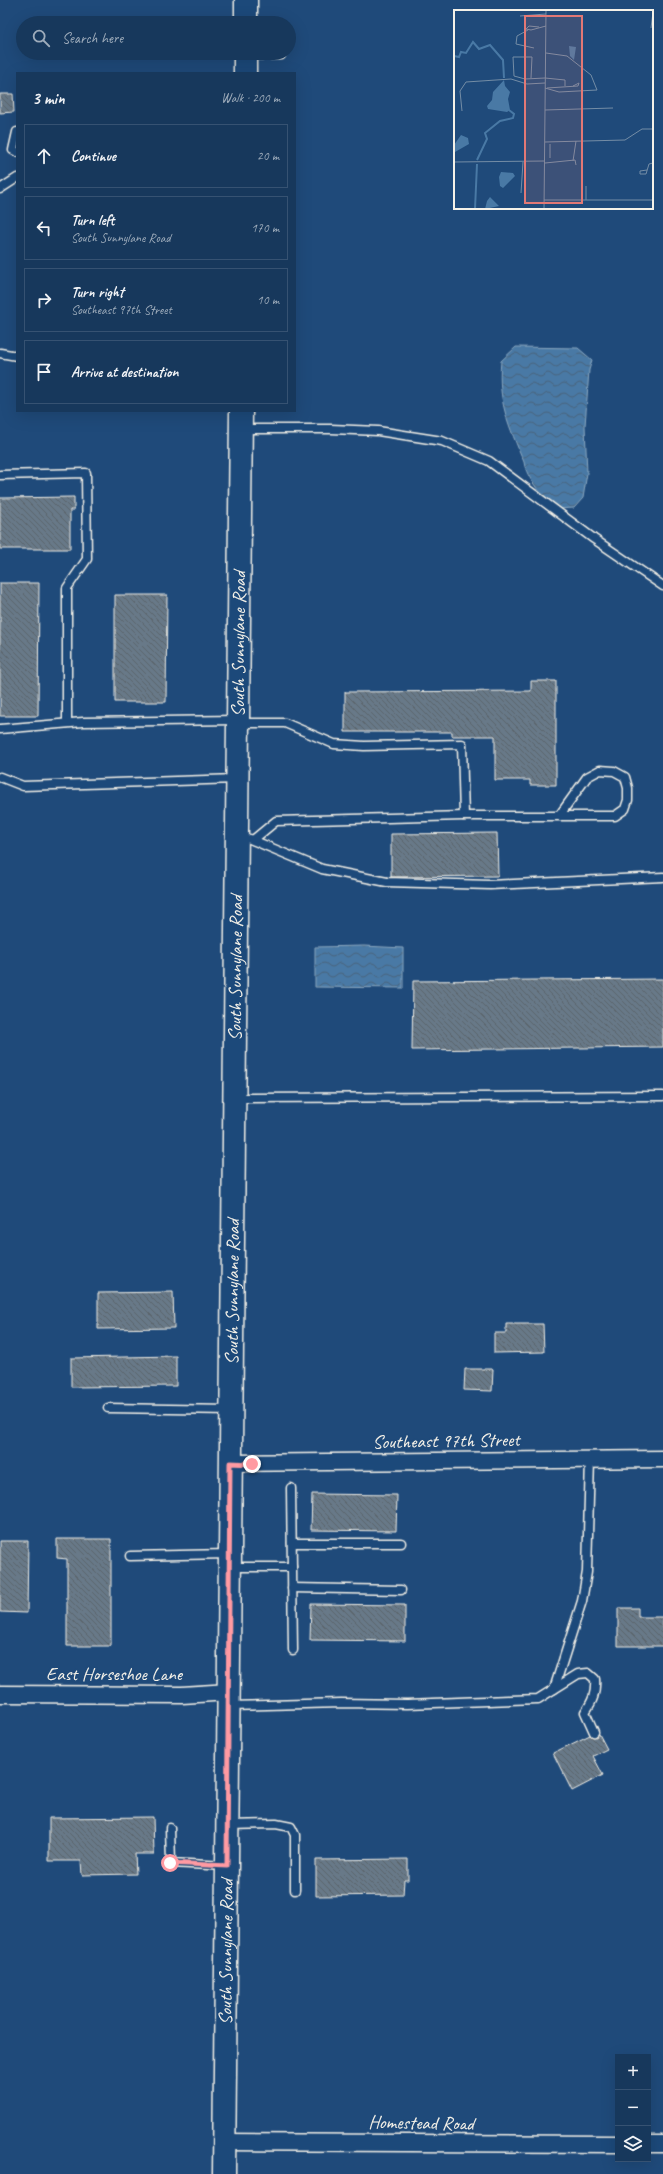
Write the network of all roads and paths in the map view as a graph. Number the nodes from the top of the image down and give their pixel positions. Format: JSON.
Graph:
{"nodes":[{"id":1,"x":246,"y":0,"type":"edge"},
{"id":2,"x":246,"y":16,"type":"edge"},
{"id":3,"x":16,"y":136,"type":"edge"},
{"id":4,"x":16,"y":152,"type":"edge"},
{"id":5,"x":16,"y":179,"type":"edge"},
{"id":6,"x":0,"y":189,"type":"edge"},
{"id":7,"x":0,"y":353,"type":"edge"},
{"id":8,"x":16,"y":356,"type":"edge"},
{"id":9,"x":241,"y":420,"type":"edge"},
{"id":10,"x":0,"y":475,"type":"edge"},
{"id":11,"x":663,"y":586,"type":"edge"},
{"id":12,"x":238,"y":722,"type":"junction"},
{"id":13,"x":67,"y":723,"type":"junction"},
{"id":14,"x":0,"y":729,"type":"edge"},
{"id":15,"x":0,"y":777,"type":"edge"},
{"id":16,"x":238,"y":779,"type":"junction"},
{"id":17,"x":464,"y":816,"type":"junction"},
{"id":18,"x":559,"y":816,"type":"junction"},
{"id":19,"x":245,"y":837,"type":"junction"},
{"id":20,"x":663,"y":877,"type":"edge"},
{"id":21,"x":663,"y":1096,"type":"edge"},
{"id":22,"x":234,"y":1098,"type":"junction"},
{"id":23,"x":108,"y":1408,"type":"dead end"},
{"id":24,"x":231,"y":1410,"type":"junction"},
{"id":25,"x":590,"y":1460,"type":"junction"},
{"id":26,"x":663,"y":1460,"type":"edge"},
{"id":27,"x":230,"y":1463,"type":"junction"},
{"id":28,"x":291,"y":1488,"type":"dead end"},
{"id":29,"x":292,"y":1543,"type":"junction"},
{"id":30,"x":401,"y":1543,"type":"dead end"},
{"id":31,"x":130,"y":1556,"type":"dead end"},
{"id":32,"x":230,"y":1561,"type":"junction"},
{"id":33,"x":292,"y":1567,"type":"junction"},
{"id":34,"x":292,"y":1588,"type":"junction"},
{"id":35,"x":401,"y":1590,"type":"dead end"},
{"id":36,"x":293,"y":1650,"type":"dead end"},
{"id":37,"x":554,"y":1689,"type":"junction"},
{"id":38,"x":0,"y":1694,"type":"edge"},
{"id":39,"x":229,"y":1699,"type":"junction"},
{"id":40,"x":594,"y":1732,"type":"dead end"},
{"id":41,"x":227,"y":1825,"type":"junction"},
{"id":42,"x":170,"y":1828,"type":"dead end"},
{"id":43,"x":227,"y":1866,"type":"junction"},
{"id":44,"x":295,"y":1890,"type":"dead end"},
{"id":45,"x":224,"y":2142,"type":"junction"},
{"id":46,"x":615,"y":2144,"type":"edge"},
{"id":47,"x":651,"y":2144,"type":"edge"},
{"id":48,"x":663,"y":2144,"type":"edge"},
{"id":49,"x":224,"y":2174,"type":"edge"}],
"edges":[{"from":1,"to":2,"type":"street"},
{"from":3,"to":4,"type":"lane"},
{"from":5,"to":6,"type":"lane"},
{"from":7,"to":8,"type":"lane"},
{"from":9,"to":11,"type":"lane"},
{"from":9,"to":12,"type":"street","name":"South Sunnylane Road"},
{"from":10,"to":13,"type":"lane"},
{"from":12,"to":13,"type":"lane"},
{"from":12,"to":16,"type":"street","name":"South Sunnylane Road"},
{"from":12,"to":17,"type":"lane"},
{"from":13,"to":14,"type":"lane"},
{"from":15,"to":16,"type":"lane"},
{"from":16,"to":19,"type":"street","name":"South Sunnylane Road"},
{"from":17,"to":18,"type":"lane"},
{"from":17,"to":19,"type":"lane"},
{"from":18,"to":18,"type":"lane"},
{"from":19,"to":20,"type":"lane"},
{"from":19,"to":22,"type":"street","name":"South Sunnylane Road"},
{"from":21,"to":22,"type":"lane"},
{"from":22,"to":24,"type":"street","name":"South Sunnylane Road"},
{"from":23,"to":24,"type":"lane"},
{"from":24,"to":27,"type":"street","name":"South Sunnylane Road"},
{"from":25,"to":26,"type":"street","name":"Southeast 97th Street"},
{"from":25,"to":27,"type":"street","name":"Southeast 97th Street"},
{"from":25,"to":37,"type":"lane"},
{"from":27,"to":32,"type":"street","name":"South Sunnylane Road"},
{"from":28,"to":29,"type":"lane"},
{"from":29,"to":30,"type":"lane"},
{"from":29,"to":33,"type":"lane"},
{"from":31,"to":32,"type":"lane"},
{"from":32,"to":33,"type":"lane"},
{"from":32,"to":39,"type":"street","name":"South Sunnylane Road"},
{"from":33,"to":34,"type":"lane"},
{"from":34,"to":35,"type":"lane"},
{"from":34,"to":36,"type":"lane"},
{"from":37,"to":39,"type":"lane"},
{"from":37,"to":40,"type":"lane"},
{"from":38,"to":39,"type":"street","name":"East Horseshoe Lane"},
{"from":39,"to":41,"type":"street","name":"South Sunnylane Road"},
{"from":41,"to":43,"type":"street","name":"South Sunnylane Road"},
{"from":41,"to":44,"type":"lane"},
{"from":42,"to":43,"type":"lane"},
{"from":43,"to":45,"type":"street","name":"South Sunnylane Road"},
{"from":45,"to":46,"type":"street","name":"Homestead Road"},
{"from":45,"to":49,"type":"street","name":"South Sunnylane Road"},
{"from":47,"to":48,"type":"street"}]}
